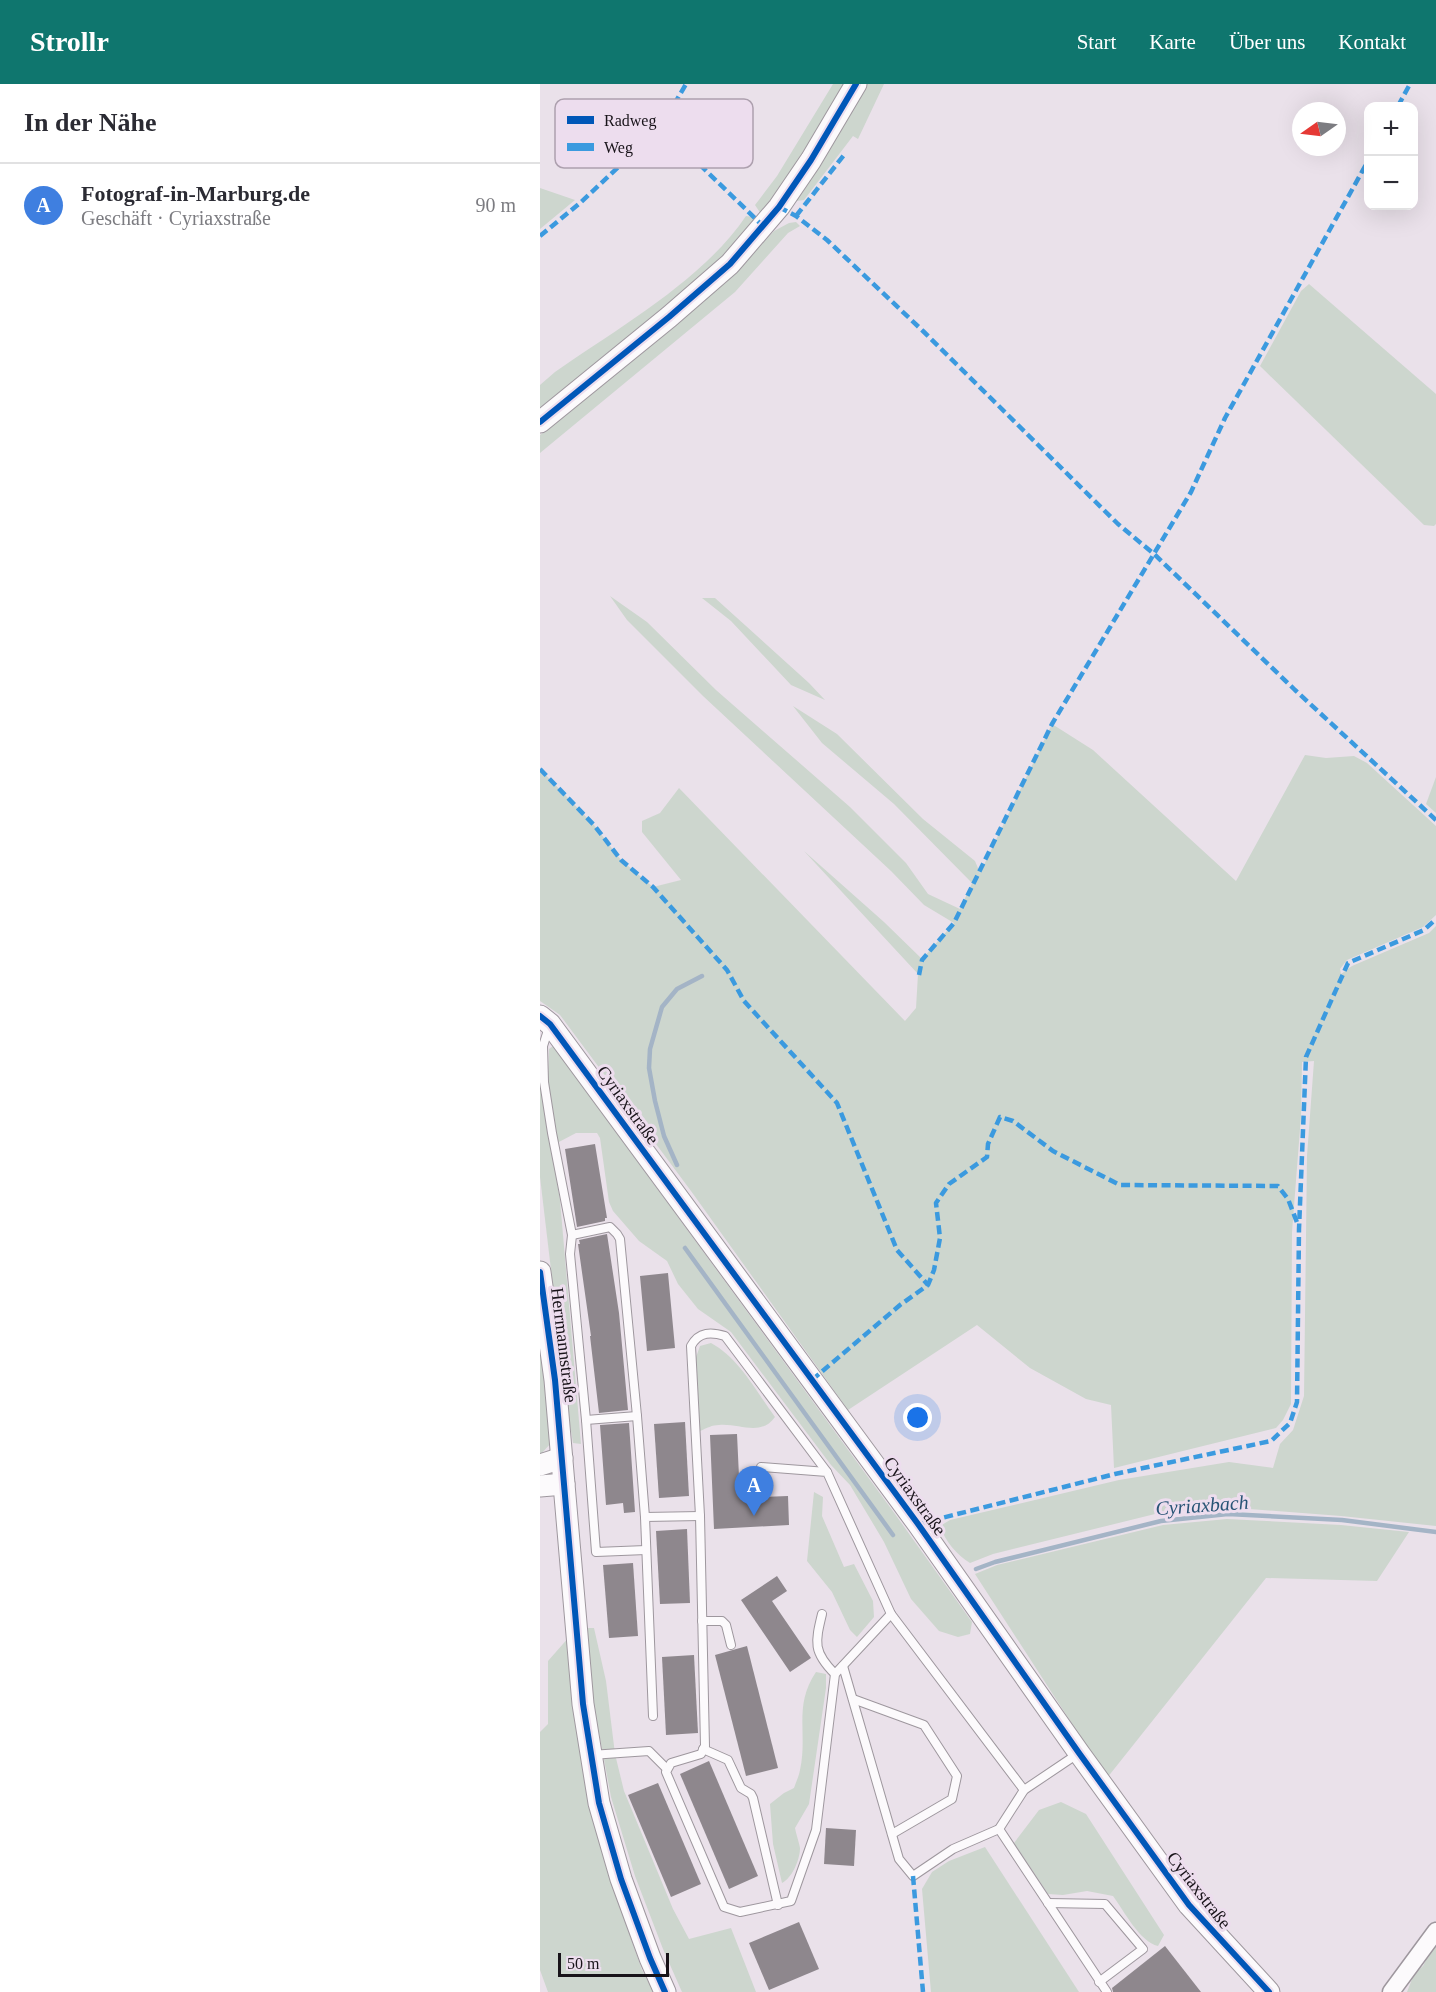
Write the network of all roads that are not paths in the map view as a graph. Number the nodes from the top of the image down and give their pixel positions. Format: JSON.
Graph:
{"nodes":[{"id":1,"x":856,"y":84,"type":"edge"},
{"id":2,"x":540,"y":422,"type":"edge"},
{"id":3,"x":545,"y":1020,"type":"edge"},
{"id":4,"x":572,"y":1235,"type":"junction"},
{"id":5,"x":540,"y":1272,"type":"edge"},
{"id":6,"x":637,"y":1416,"type":"junction"},
{"id":7,"x":586,"y":1420,"type":"junction"},
{"id":8,"x":562,"y":1458,"type":"junction"},
{"id":9,"x":540,"y":1465,"type":"edge"},
{"id":10,"x":761,"y":1467,"type":"dead end"},
{"id":11,"x":827,"y":1472,"type":"junction"},
{"id":12,"x":564,"y":1484,"type":"junction"},
{"id":13,"x":540,"y":1486,"type":"edge"},
{"id":14,"x":700,"y":1516,"type":"junction"},
{"id":15,"x":645,"y":1517,"type":"junction"},
{"id":16,"x":646,"y":1550,"type":"junction"},
{"id":17,"x":822,"y":1614,"type":"dead end"},
{"id":18,"x":891,"y":1614,"type":"junction"},
{"id":19,"x":702,"y":1621,"type":"junction"},
{"id":20,"x":731,"y":1645,"type":"dead end"},
{"id":21,"x":843,"y":1666,"type":"junction"},
{"id":22,"x":835,"y":1674,"type":"junction"},
{"id":23,"x":853,"y":1699,"type":"junction"},
{"id":24,"x":653,"y":1716,"type":"dead end"},
{"id":25,"x":703,"y":1749,"type":"junction"},
{"id":26,"x":1079,"y":1753,"type":"junction"},
{"id":27,"x":591,"y":1755,"type":"junction"},
{"id":28,"x":666,"y":1768,"type":"junction"},
{"id":29,"x":1024,"y":1790,"type":"junction"},
{"id":30,"x":999,"y":1829,"type":"junction"},
{"id":31,"x":892,"y":1834,"type":"junction"},
{"id":32,"x":1048,"y":1903,"type":"junction"},
{"id":33,"x":778,"y":1905,"type":"junction"},
{"id":34,"x":1436,"y":1931,"type":"edge"},
{"id":35,"x":1099,"y":1982,"type":"junction"},
{"id":36,"x":666,"y":1992,"type":"edge"},
{"id":37,"x":1107,"y":1992,"type":"edge"},
{"id":38,"x":1269,"y":1992,"type":"edge"},
{"id":39,"x":1391,"y":1992,"type":"edge"}],
"edges":[{"from":1,"to":2,"type":"street"},
{"from":3,"to":4,"type":"lane"},
{"from":3,"to":26,"type":"street","name":"Cyriaxstraße"},
{"from":4,"to":6,"type":"lane"},
{"from":4,"to":7,"type":"lane"},
{"from":5,"to":8,"type":"street","name":"Herrmannstraße"},
{"from":6,"to":7,"type":"lane"},
{"from":6,"to":15,"type":"lane"},
{"from":7,"to":16,"type":"lane"},
{"from":8,"to":9,"type":"street"},
{"from":8,"to":12,"type":"street","name":"Herrmannstraße"},
{"from":10,"to":11,"type":"lane"},
{"from":11,"to":14,"type":"lane"},
{"from":11,"to":18,"type":"lane"},
{"from":12,"to":13,"type":"street"},
{"from":12,"to":27,"type":"street","name":"Herrmannstraße"},
{"from":14,"to":15,"type":"lane"},
{"from":14,"to":19,"type":"lane"},
{"from":15,"to":16,"type":"lane"},
{"from":16,"to":24,"type":"lane"},
{"from":17,"to":22,"type":"lane"},
{"from":18,"to":21,"type":"lane"},
{"from":18,"to":29,"type":"lane"},
{"from":19,"to":20,"type":"lane"},
{"from":19,"to":25,"type":"lane"},
{"from":21,"to":22,"type":"lane"},
{"from":21,"to":23,"type":"lane"},
{"from":22,"to":33,"type":"lane"},
{"from":23,"to":31,"type":"lane"},
{"from":23,"to":31,"type":"lane"},
{"from":25,"to":28,"type":"lane"},
{"from":25,"to":33,"type":"lane"},
{"from":26,"to":29,"type":"lane"},
{"from":26,"to":38,"type":"street","name":"Cyriaxstraße"},
{"from":27,"to":28,"type":"lane"},
{"from":27,"to":36,"type":"street","name":"Herrmannstraße"},
{"from":28,"to":33,"type":"lane"},
{"from":29,"to":30,"type":"lane"},
{"from":30,"to":31,"type":"lane"},
{"from":30,"to":32,"type":"lane"},
{"from":32,"to":35,"type":"lane"},
{"from":32,"to":35,"type":"lane"},
{"from":34,"to":39,"type":"street"},
{"from":35,"to":37,"type":"lane"}]}
